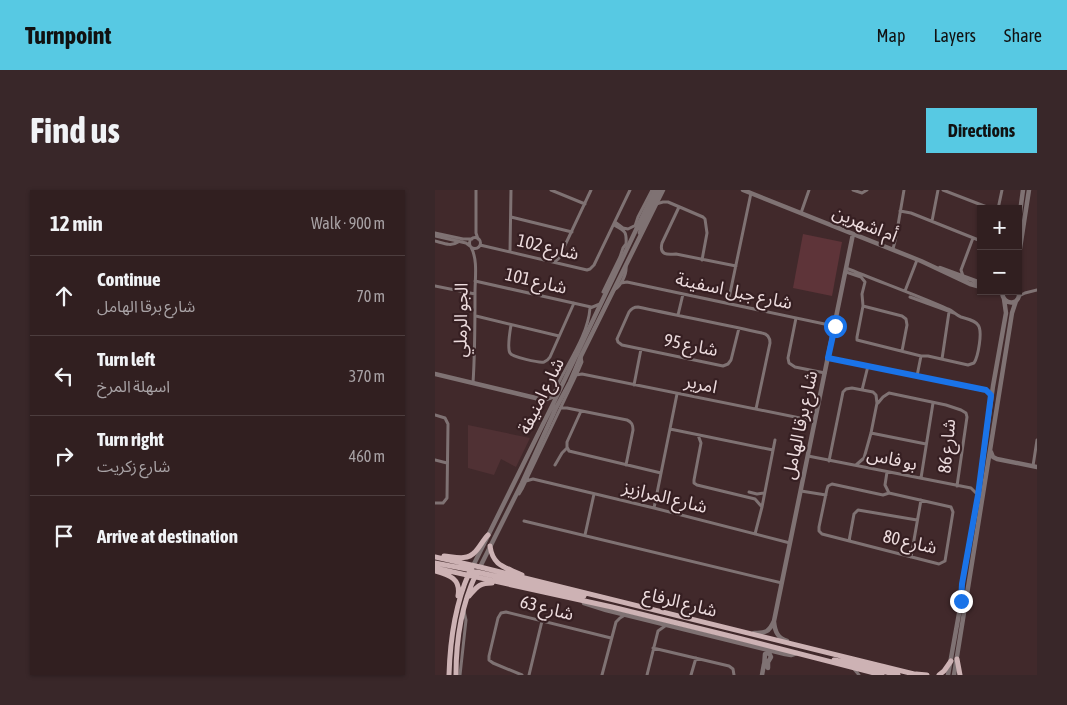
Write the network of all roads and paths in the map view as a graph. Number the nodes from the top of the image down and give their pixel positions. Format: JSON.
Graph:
{"nodes":[{"id":1,"x":476,"y":190,"type":"edge"},
{"id":2,"x":511,"y":190,"type":"edge"},
{"id":3,"x":551,"y":190,"type":"edge"},
{"id":4,"x":591,"y":190,"type":"edge"},
{"id":5,"x":630,"y":190,"type":"edge"},
{"id":6,"x":743,"y":190,"type":"edge"},
{"id":7,"x":809,"y":190,"type":"edge"},
{"id":8,"x":853,"y":190,"type":"edge"},
{"id":9,"x":867,"y":190,"type":"edge"},
{"id":10,"x":904,"y":190,"type":"edge"},
{"id":11,"x":937,"y":190,"type":"edge"},
{"id":12,"x":943,"y":190,"type":"edge"},
{"id":13,"x":1002,"y":190,"type":"edge"},
{"id":14,"x":1023,"y":190,"type":"edge"},
{"id":15,"x":1029,"y":190,"type":"edge"},
{"id":16,"x":658,"y":191,"type":"edge"},
{"id":17,"x":751,"y":193,"type":"junction"},
{"id":18,"x":668,"y":202,"type":"junction"},
{"id":19,"x":585,"y":204,"type":"junction"},
{"id":20,"x":657,"y":204,"type":"junction"},
{"id":21,"x":982,"y":205,"type":"edge"},
{"id":22,"x":999,"y":205,"type":"edge"},
{"id":23,"x":1021,"y":205,"type":"edge"},
{"id":24,"x":679,"y":208,"type":"junction"},
{"id":25,"x":901,"y":210,"type":"junction"},
{"id":26,"x":800,"y":213,"type":"junction"},
{"id":27,"x":511,"y":217,"type":"junction"},
{"id":28,"x":932,"y":221,"type":"junction"},
{"id":29,"x":615,"y":223,"type":"junction"},
{"id":30,"x":637,"y":225,"type":"junction"},
{"id":31,"x":572,"y":232,"type":"junction"},
{"id":32,"x":435,"y":234,"type":"edge"},
{"id":33,"x":853,"y":234,"type":"junction"},
{"id":34,"x":640,"y":236,"type":"junction"},
{"id":35,"x":973,"y":238,"type":"junction"},
{"id":36,"x":474,"y":239,"type":"junction"},
{"id":37,"x":977,"y":240,"type":"edge"},
{"id":38,"x":435,"y":241,"type":"edge"},
{"id":39,"x":459,"y":242,"type":"junction"},
{"id":40,"x":626,"y":244,"type":"junction"},
{"id":41,"x":470,"y":246,"type":"junction"},
{"id":42,"x":479,"y":246,"type":"junction"},
{"id":43,"x":893,"y":250,"type":"junction"},
{"id":44,"x":1020,"y":250,"type":"edge"},
{"id":45,"x":626,"y":251,"type":"junction"},
{"id":46,"x":510,"y":252,"type":"junction"},
{"id":47,"x":475,"y":257,"type":"junction"},
{"id":48,"x":559,"y":258,"type":"junction"},
{"id":49,"x":702,"y":260,"type":"junction"},
{"id":50,"x":919,"y":261,"type":"junction"},
{"id":51,"x":555,"y":262,"type":"junction"},
{"id":52,"x":562,"y":264,"type":"junction"},
{"id":53,"x":626,"y":265,"type":"junction"},
{"id":54,"x":736,"y":266,"type":"junction"},
{"id":55,"x":846,"y":270,"type":"junction"},
{"id":56,"x":961,"y":270,"type":"junction"},
{"id":57,"x":955,"y":274,"type":"junction"},
{"id":58,"x":963,"y":276,"type":"junction"},
{"id":59,"x":623,"y":278,"type":"junction"},
{"id":60,"x":475,"y":281,"type":"junction"},
{"id":61,"x":627,"y":282,"type":"junction"},
{"id":62,"x":621,"y":283,"type":"junction"},
{"id":63,"x":977,"y":283,"type":"edge"},
{"id":64,"x":977,"y":285,"type":"edge"},
{"id":65,"x":435,"y":286,"type":"edge"},
{"id":66,"x":613,"y":290,"type":"junction"},
{"id":67,"x":905,"y":290,"type":"junction"},
{"id":68,"x":1022,"y":290,"type":"edge"},
{"id":69,"x":1037,"y":290,"type":"edge"},
{"id":70,"x":603,"y":292,"type":"dead end"},
{"id":71,"x":475,"y":294,"type":"junction"},
{"id":72,"x":683,"y":294,"type":"junction"},
{"id":73,"x":1018,"y":295,"type":"edge"},
{"id":74,"x":1003,"y":296,"type":"edge"},
{"id":75,"x":910,"y":297,"type":"dead end"},
{"id":76,"x":1018,"y":299,"type":"junction"},
{"id":77,"x":574,"y":303,"type":"junction"},
{"id":78,"x":601,"y":304,"type":"junction"},
{"id":79,"x":728,"y":304,"type":"junction"},
{"id":80,"x":863,"y":306,"type":"junction"},
{"id":81,"x":591,"y":307,"type":"junction"},
{"id":82,"x":949,"y":312,"type":"junction"},
{"id":83,"x":956,"y":314,"type":"junction"},
{"id":84,"x":678,"y":315,"type":"junction"},
{"id":85,"x":475,"y":316,"type":"junction"},
{"id":86,"x":796,"y":318,"type":"junction"},
{"id":87,"x":589,"y":320,"type":"junction"},
{"id":88,"x":511,"y":325,"type":"junction"},
{"id":89,"x":835,"y":326,"type":"junction"},
{"id":90,"x":739,"y":328,"type":"junction"},
{"id":91,"x":589,"y":329,"type":"junction"},
{"id":92,"x":559,"y":336,"type":"junction"},
{"id":93,"x":641,"y":349,"type":"junction"},
{"id":94,"x":902,"y":351,"type":"junction"},
{"id":95,"x":581,"y":356,"type":"junction"},
{"id":96,"x":921,"y":356,"type":"junction"},
{"id":97,"x":828,"y":358,"type":"junction"},
{"id":98,"x":942,"y":359,"type":"junction"},
{"id":99,"x":868,"y":366,"type":"junction"},
{"id":100,"x":579,"y":369,"type":"junction"},
{"id":101,"x":825,"y":373,"type":"junction"},
{"id":102,"x":435,"y":374,"type":"edge"},
{"id":103,"x":582,"y":374,"type":"junction"},
{"id":104,"x":917,"y":376,"type":"junction"},
{"id":105,"x":575,"y":377,"type":"junction"},
{"id":106,"x":473,"y":383,"type":"junction"},
{"id":107,"x":634,"y":384,"type":"junction"},
{"id":108,"x":568,"y":385,"type":"junction"},
{"id":109,"x":993,"y":386,"type":"junction"},
{"id":110,"x":862,"y":390,"type":"junction"},
{"id":111,"x":986,"y":390,"type":"junction"},
{"id":112,"x":559,"y":391,"type":"junction"},
{"id":113,"x":677,"y":393,"type":"junction"},
{"id":114,"x":552,"y":397,"type":"junction"},
{"id":115,"x":991,"y":397,"type":"junction"},
{"id":116,"x":544,"y":400,"type":"junction"},
{"id":117,"x":877,"y":403,"type":"junction"},
{"id":118,"x":933,"y":403,"type":"junction"},
{"id":119,"x":562,"y":404,"type":"junction"},
{"id":120,"x":560,"y":408,"type":"junction"},
{"id":121,"x":567,"y":408,"type":"junction"},
{"id":122,"x":756,"y":409,"type":"junction"},
{"id":123,"x":581,"y":411,"type":"junction"},
{"id":124,"x":549,"y":414,"type":"junction"},
{"id":125,"x":435,"y":416,"type":"edge"},
{"id":126,"x":815,"y":422,"type":"junction"},
{"id":127,"x":670,"y":429,"type":"junction"},
{"id":128,"x":871,"y":432,"type":"junction"},
{"id":129,"x":698,"y":435,"type":"junction"},
{"id":130,"x":775,"y":440,"type":"dead end"},
{"id":131,"x":1037,"y":440,"type":"edge"},
{"id":132,"x":926,"y":444,"type":"junction"},
{"id":133,"x":567,"y":448,"type":"junction"},
{"id":134,"x":773,"y":450,"type":"junction"},
{"id":135,"x":990,"y":450,"type":"junction"},
{"id":136,"x":808,"y":456,"type":"junction"},
{"id":137,"x":435,"y":460,"type":"edge"},
{"id":138,"x":997,"y":460,"type":"junction"},
{"id":139,"x":829,"y":461,"type":"junction"},
{"id":140,"x":447,"y":463,"type":"junction"},
{"id":141,"x":555,"y":465,"type":"dead end"},
{"id":142,"x":626,"y":465,"type":"junction"},
{"id":143,"x":856,"y":465,"type":"junction"},
{"id":144,"x":987,"y":466,"type":"junction"},
{"id":145,"x":1035,"y":467,"type":"edge"},
{"id":146,"x":529,"y":470,"type":"junction"},
{"id":147,"x":887,"y":472,"type":"junction"},
{"id":148,"x":661,"y":473,"type":"junction"},
{"id":149,"x":921,"y":479,"type":"junction"},
{"id":150,"x":533,"y":480,"type":"junction"},
{"id":151,"x":526,"y":481,"type":"junction"},
{"id":152,"x":979,"y":483,"type":"junction"},
{"id":153,"x":957,"y":486,"type":"junction"},
{"id":154,"x":971,"y":488,"type":"junction"},
{"id":155,"x":801,"y":491,"type":"junction"},
{"id":156,"x":749,"y":492,"type":"dead end"},
{"id":157,"x":765,"y":493,"type":"junction"},
{"id":158,"x":889,"y":493,"type":"junction"},
{"id":159,"x":594,"y":494,"type":"junction"},
{"id":160,"x":826,"y":495,"type":"junction"},
{"id":161,"x":978,"y":495,"type":"junction"},
{"id":162,"x":515,"y":496,"type":"junction"},
{"id":163,"x":921,"y":500,"type":"junction"},
{"id":164,"x":435,"y":502,"type":"edge"},
{"id":165,"x":762,"y":507,"type":"junction"},
{"id":166,"x":654,"y":508,"type":"junction"},
{"id":167,"x":524,"y":520,"type":"dead end"},
{"id":168,"x":917,"y":520,"type":"junction"},
{"id":169,"x":755,"y":534,"type":"junction"},
{"id":170,"x":488,"y":535,"type":"junction"},
{"id":171,"x":585,"y":535,"type":"junction"},
{"id":172,"x":849,"y":541,"type":"junction"},
{"id":173,"x":790,"y":543,"type":"junction"},
{"id":174,"x":490,"y":546,"type":"junction"},
{"id":175,"x":435,"y":556,"type":"edge"},
{"id":176,"x":911,"y":557,"type":"junction"},
{"id":177,"x":435,"y":563,"type":"edge"},
{"id":178,"x":435,"y":569,"type":"edge"},
{"id":179,"x":471,"y":570,"type":"junction"},
{"id":180,"x":477,"y":572,"type":"junction"},
{"id":181,"x":529,"y":579,"type":"junction"},
{"id":182,"x":503,"y":583,"type":"junction"},
{"id":183,"x":782,"y":583,"type":"junction"},
{"id":184,"x":601,"y":597,"type":"junction"},
{"id":185,"x":467,"y":598,"type":"junction"},
{"id":186,"x":576,"y":599,"type":"junction"},
{"id":187,"x":612,"y":611,"type":"junction"},
{"id":188,"x":456,"y":615,"type":"junction"},
{"id":189,"x":625,"y":615,"type":"junction"},
{"id":190,"x":542,"y":621,"type":"junction"},
{"id":191,"x":774,"y":621,"type":"junction"},
{"id":192,"x":616,"y":622,"type":"junction"},
{"id":193,"x":654,"y":622,"type":"junction"},
{"id":194,"x":667,"y":625,"type":"junction"},
{"id":195,"x":658,"y":632,"type":"junction"},
{"id":196,"x":746,"y":633,"type":"junction"},
{"id":197,"x":611,"y":638,"type":"junction"},
{"id":198,"x":802,"y":646,"type":"junction"},
{"id":199,"x":759,"y":647,"type":"junction"},
{"id":200,"x":653,"y":648,"type":"junction"},
{"id":201,"x":779,"y":653,"type":"junction"},
{"id":202,"x":799,"y":653,"type":"junction"},
{"id":203,"x":696,"y":658,"type":"junction"},
{"id":204,"x":957,"y":658,"type":"junction"},
{"id":205,"x":823,"y":660,"type":"junction"},
{"id":206,"x":951,"y":661,"type":"junction"},
{"id":207,"x":766,"y":667,"type":"junction"},
{"id":208,"x":854,"y":668,"type":"junction"},
{"id":209,"x":872,"y":674,"type":"edge"},
{"id":210,"x":915,"y":674,"type":"edge"},
{"id":211,"x":449,"y":675,"type":"edge"},
{"id":212,"x":458,"y":675,"type":"edge"},
{"id":213,"x":522,"y":675,"type":"edge"},
{"id":214,"x":529,"y":675,"type":"edge"},
{"id":215,"x":602,"y":675,"type":"edge"},
{"id":216,"x":647,"y":675,"type":"edge"},
{"id":217,"x":691,"y":675,"type":"edge"},
{"id":218,"x":734,"y":675,"type":"edge"},
{"id":219,"x":762,"y":675,"type":"edge"},
{"id":220,"x":766,"y":675,"type":"edge"},
{"id":221,"x":859,"y":675,"type":"edge"},
{"id":222,"x":882,"y":675,"type":"edge"},
{"id":223,"x":898,"y":675,"type":"edge"},
{"id":224,"x":927,"y":675,"type":"edge"},
{"id":225,"x":939,"y":675,"type":"edge"},
{"id":226,"x":948,"y":675,"type":"edge"},
{"id":227,"x":954,"y":675,"type":"edge"},
{"id":228,"x":959,"y":675,"type":"edge"}],
"edges":[{"from":1,"to":36,"type":"street"},
{"from":2,"to":27,"type":"street"},
{"from":3,"to":19,"type":"street"},
{"from":4,"to":19,"type":"street"},
{"from":5,"to":29,"type":"street","name":"شارع 102"},
{"from":6,"to":17,"type":"street","name":"أم اشهرين"},
{"from":7,"to":26,"type":"street"},
{"from":8,"to":9,"type":"street"},
{"from":10,"to":25,"type":"street"},
{"from":11,"to":28,"type":"street"},
{"from":12,"to":21,"type":"street"},
{"from":13,"to":22,"type":"street"},
{"from":14,"to":23,"type":"street"},
{"from":15,"to":44,"type":"street"},
{"from":16,"to":18,"type":"street"},
{"from":16,"to":20,"type":"street","name":"شارع امنيفة"},
{"from":16,"to":30,"type":"street","name":"شارع امنيفة"},
{"from":16,"to":34,"type":"street"},
{"from":17,"to":26,"type":"street","name":"أم اشهرين"},
{"from":17,"to":54,"type":"street"},
{"from":18,"to":20,"type":"street"},
{"from":18,"to":24,"type":"street"},
{"from":19,"to":31,"type":"street"},
{"from":20,"to":34,"type":"street","name":"شارع امنيفة"},
{"from":24,"to":49,"type":"street"},
{"from":24,"to":49,"type":"street"},
{"from":25,"to":28,"type":"street"},
{"from":25,"to":43,"type":"street"},
{"from":26,"to":33,"type":"street","name":"أم اشهرين"},
{"from":27,"to":31,"type":"street"},
{"from":27,"to":46,"type":"street"},
{"from":28,"to":35,"type":"street"},
{"from":29,"to":30,"type":"street"},
{"from":29,"to":40,"type":"street"},
{"from":29,"to":52,"type":"street","name":"شارع 102"},
{"from":30,"to":45,"type":"street","name":"شارع امنيفة"},
{"from":31,"to":48,"type":"street"},
{"from":32,"to":36,"type":"street"},
{"from":32,"to":39,"type":"street"},
{"from":33,"to":43,"type":"street","name":"أم اشهرين"},
{"from":33,"to":55,"type":"street","name":"شارع برقا الهامل"},
{"from":34,"to":53,"type":"street","name":"شارع امنيفة"},
{"from":35,"to":37,"type":"street"},
{"from":35,"to":56,"type":"street"},
{"from":36,"to":41,"type":"street"},
{"from":36,"to":42,"type":"street"},
{"from":38,"to":39,"type":"street"},
{"from":39,"to":41,"type":"street"},
{"from":40,"to":45,"type":"street"},
{"from":40,"to":70,"type":"street"},
{"from":41,"to":42,"type":"street"},
{"from":41,"to":47,"type":"street","name":"الجو الرملي"},
{"from":42,"to":46,"type":"street","name":"شارع 102"},
{"from":42,"to":47,"type":"street","name":"الجو الرملي"},
{"from":43,"to":50,"type":"street","name":"أم اشهرين"},
{"from":45,"to":78,"type":"street","name":"شارع امنيفة"},
{"from":46,"to":51,"type":"street","name":"شارع 102"},
{"from":47,"to":60,"type":"street","name":"الجو الرملي"},
{"from":48,"to":51,"type":"street"},
{"from":48,"to":52,"type":"street"},
{"from":49,"to":54,"type":"street"},
{"from":50,"to":57,"type":"street","name":"أم اشهرين"},
{"from":50,"to":64,"type":"street","name":"أم اشهرين"},
{"from":50,"to":67,"type":"street"},
{"from":51,"to":52,"type":"street","name":"شارع 102"},
{"from":53,"to":59,"type":"street"},
{"from":53,"to":66,"type":"street","name":"شارع امنيفة"},
{"from":54,"to":79,"type":"street"},
{"from":55,"to":67,"type":"street"},
{"from":55,"to":80,"type":"street"},
{"from":55,"to":89,"type":"street","name":"شارع برقا الهامل"},
{"from":56,"to":57,"type":"street"},
{"from":56,"to":58,"type":"street"},
{"from":57,"to":58,"type":"street","name":"أم اشهرين"},
{"from":58,"to":63,"type":"street","name":"أم اشهرين"},
{"from":59,"to":61,"type":"street"},
{"from":59,"to":62,"type":"street"},
{"from":60,"to":71,"type":"street","name":"الجو الرملي"},
{"from":60,"to":77,"type":"street","name":"شارع 101"},
{"from":61,"to":62,"type":"street","name":"شارع جبل اسفينة"},
{"from":61,"to":72,"type":"street","name":"شارع جبل اسفينة"},
{"from":62,"to":66,"type":"street"},
{"from":65,"to":71,"type":"street"},
{"from":66,"to":95,"type":"street","name":"شارع امنيفة"},
{"from":67,"to":83,"type":"street"},
{"from":68,"to":69,"type":"street"},
{"from":69,"to":76,"type":"street"},
{"from":71,"to":85,"type":"street","name":"الجو الرملي"},
{"from":72,"to":79,"type":"street","name":"شارع جبل اسفينة"},
{"from":72,"to":84,"type":"street","name":"شارع 95"},
{"from":73,"to":76,"type":"street"},
{"from":74,"to":76,"type":"street"},
{"from":74,"to":109,"type":"street"},
{"from":75,"to":82,"type":"street"},
{"from":76,"to":135,"type":"street"},
{"from":77,"to":81,"type":"street","name":"شارع 101"},
{"from":77,"to":92,"type":"street"},
{"from":78,"to":81,"type":"street"},
{"from":78,"to":91,"type":"street","name":"شارع امنيفة"},
{"from":79,"to":86,"type":"street","name":"شارع جبل اسفينة"},
{"from":80,"to":94,"type":"street"},
{"from":80,"to":94,"type":"street"},
{"from":81,"to":87,"type":"street"},
{"from":82,"to":83,"type":"street"},
{"from":82,"to":98,"type":"street"},
{"from":83,"to":98,"type":"street"},
{"from":84,"to":90,"type":"street","name":"شارع 95"},
{"from":84,"to":93,"type":"street","name":"شارع 95"},
{"from":85,"to":88,"type":"street"},
{"from":85,"to":106,"type":"street","name":"الجو الرملي"},
{"from":86,"to":89,"type":"street","name":"شارع جبل اسفينة"},
{"from":86,"to":101,"type":"street"},
{"from":87,"to":91,"type":"street"},
{"from":87,"to":114,"type":"street"},
{"from":88,"to":92,"type":"street"},
{"from":88,"to":92,"type":"street"},
{"from":89,"to":97,"type":"street","name":"شارع برقا الهامل"},
{"from":90,"to":93,"type":"street","name":"شارع 95"},
{"from":90,"to":122,"type":"street","name":"شارع 95"},
{"from":91,"to":112,"type":"street","name":"شارع امنيفة"},
{"from":93,"to":107,"type":"street","name":"شارع 95"},
{"from":94,"to":96,"type":"street"},
{"from":95,"to":100,"type":"street"},
{"from":95,"to":108,"type":"street","name":"شارع امنيفة"},
{"from":96,"to":98,"type":"street"},
{"from":96,"to":104,"type":"street"},
{"from":97,"to":99,"type":"street"},
{"from":97,"to":101,"type":"street","name":"شارع برقا الهامل"},
{"from":99,"to":104,"type":"street"},
{"from":99,"to":110,"type":"street"},
{"from":100,"to":103,"type":"street"},
{"from":100,"to":105,"type":"street"},
{"from":101,"to":126,"type":"street","name":"شارع برقا الهامل"},
{"from":102,"to":106,"type":"street"},
{"from":103,"to":105,"type":"street","name":"امرير"},
{"from":103,"to":107,"type":"street","name":"امرير"},
{"from":104,"to":111,"type":"street"},
{"from":105,"to":108,"type":"street"},
{"from":105,"to":119,"type":"street"},
{"from":106,"to":116,"type":"street"},
{"from":107,"to":113,"type":"street","name":"امرير"},
{"from":108,"to":146,"type":"street","name":"شارع امنيفة"},
{"from":109,"to":111,"type":"street"},
{"from":109,"to":115,"type":"street"},
{"from":110,"to":117,"type":"street"},
{"from":110,"to":139,"type":"street"},
{"from":111,"to":115,"type":"street"},
{"from":112,"to":114,"type":"street"},
{"from":112,"to":124,"type":"street","name":"شارع امنيفة"},
{"from":113,"to":122,"type":"street","name":"امرير"},
{"from":113,"to":127,"type":"street"},
{"from":114,"to":116,"type":"street"},
{"from":115,"to":152,"type":"street"},
{"from":116,"to":124,"type":"street"},
{"from":117,"to":118,"type":"street","name":"شارع 86"},
{"from":117,"to":128,"type":"street"},
{"from":118,"to":132,"type":"street"},
{"from":118,"to":153,"type":"street","name":"شارع 86"},
{"from":119,"to":120,"type":"street"},
{"from":119,"to":121,"type":"street"},
{"from":120,"to":121,"type":"street"},
{"from":120,"to":146,"type":"street"},
{"from":121,"to":123,"type":"street"},
{"from":122,"to":126,"type":"street","name":"امرير"},
{"from":123,"to":133,"type":"street"},
{"from":123,"to":142,"type":"street"},
{"from":124,"to":170,"type":"street","name":"شارع امنيفة"},
{"from":125,"to":140,"type":"street"},
{"from":126,"to":136,"type":"street","name":"شارع برقا الهامل"},
{"from":127,"to":129,"type":"street"},
{"from":127,"to":148,"type":"street"},
{"from":128,"to":132,"type":"street"},
{"from":128,"to":143,"type":"street"},
{"from":129,"to":134,"type":"street"},
{"from":129,"to":165,"type":"street"},
{"from":130,"to":134,"type":"street"},
{"from":131,"to":145,"type":"street"},
{"from":132,"to":149,"type":"street"},
{"from":133,"to":141,"type":"street"},
{"from":133,"to":142,"type":"street"},
{"from":134,"to":157,"type":"street"},
{"from":135,"to":138,"type":"street"},
{"from":135,"to":144,"type":"street"},
{"from":136,"to":139,"type":"street","name":"بو فاس"},
{"from":136,"to":155,"type":"street","name":"شارع برقا الهامل"},
{"from":137,"to":140,"type":"street"},
{"from":138,"to":144,"type":"street"},
{"from":138,"to":145,"type":"street"},
{"from":139,"to":143,"type":"street","name":"بو فاس"},
{"from":140,"to":164,"type":"street"},
{"from":142,"to":148,"type":"street"},
{"from":143,"to":147,"type":"street","name":"بو فاس"},
{"from":144,"to":204,"type":"street"},
{"from":146,"to":150,"type":"street"},
{"from":146,"to":151,"type":"street"},
{"from":146,"to":162,"type":"street","name":"شارع امنيفة"},
{"from":147,"to":149,"type":"street","name":"بو فاس"},
{"from":147,"to":158,"type":"street"},
{"from":148,"to":166,"type":"street"},
{"from":149,"to":153,"type":"street","name":"بو فاس"},
{"from":150,"to":151,"type":"street","name":"شارع المرازيز"},
{"from":150,"to":159,"type":"street","name":"شارع المرازيز"},
{"from":151,"to":162,"type":"street"},
{"from":152,"to":154,"type":"street"},
{"from":152,"to":161,"type":"street"},
{"from":153,"to":154,"type":"street","name":"بو فاس"},
{"from":154,"to":161,"type":"street"},
{"from":155,"to":160,"type":"street"},
{"from":155,"to":173,"type":"street","name":"شارع برقا الهامل"},
{"from":156,"to":157,"type":"street"},
{"from":157,"to":165,"type":"street"},
{"from":158,"to":160,"type":"street","name":"شارع 80"},
{"from":158,"to":163,"type":"street","name":"شارع 80"},
{"from":159,"to":166,"type":"street","name":"شارع المرازيز"},
{"from":159,"to":171,"type":"street"},
{"from":160,"to":172,"type":"street","name":"شارع 80"},
{"from":161,"to":206,"type":"street"},
{"from":162,"to":174,"type":"street","name":"شارع امنيفة"},
{"from":163,"to":168,"type":"street"},
{"from":163,"to":176,"type":"street","name":"شارع 80"},
{"from":165,"to":169,"type":"street"},
{"from":166,"to":169,"type":"street","name":"شارع المرازيز"},
{"from":167,"to":171,"type":"street"},
{"from":168,"to":172,"type":"street"},
{"from":168,"to":176,"type":"street"},
{"from":169,"to":173,"type":"street","name":"شارع المرازيز"},
{"from":170,"to":175,"type":"main road"},
{"from":170,"to":179,"type":"street","name":"شارع امنيفة"},
{"from":171,"to":183,"type":"street"},
{"from":172,"to":176,"type":"street","name":"شارع 80"},
{"from":173,"to":183,"type":"street","name":"شارع برقا الهامل"},
{"from":174,"to":180,"type":"street","name":"شارع امنيفة"},
{"from":174,"to":181,"type":"main road"},
{"from":175,"to":179,"type":"main road","name":"شارع الرفاع"},
{"from":177,"to":179,"type":"main road"},
{"from":178,"to":179,"type":"main road","name":"شارع الرفاع"},
{"from":178,"to":188,"type":"main road"},
{"from":179,"to":180,"type":"main road"},
{"from":179,"to":180,"type":"main road","name":"شارع الرفاع"},
{"from":179,"to":188,"type":"main road","name":"شارع امنيفة"},
{"from":180,"to":181,"type":"main road","name":"شارع الرفاع"},
{"from":180,"to":182,"type":"main road","name":"شارع الرفاع"},
{"from":180,"to":184,"type":"main road"},
{"from":180,"to":185,"type":"main road","name":"شارع امنيفة"},
{"from":181,"to":184,"type":"main road","name":"شارع الرفاع"},
{"from":182,"to":185,"type":"main road"},
{"from":182,"to":186,"type":"main road","name":"شارع الرفاع"},
{"from":183,"to":191,"type":"street","name":"شارع برقا الهامل"},
{"from":184,"to":196,"type":"main road","name":"شارع الرفاع"},
{"from":185,"to":212,"type":"main road","name":"شارع امنيفة"},
{"from":186,"to":187,"type":"street","name":"شارع الرفاع"},
{"from":186,"to":202,"type":"main road","name":"شارع الرفاع"},
{"from":187,"to":189,"type":"street","name":"شارع الرفاع"},
{"from":187,"to":192,"type":"street"},
{"from":188,"to":211,"type":"main road"},
{"from":189,"to":192,"type":"street"},
{"from":189,"to":193,"type":"street","name":"شارع الرفاع"},
{"from":190,"to":197,"type":"street","name":"شارع 63"},
{"from":190,"to":213,"type":"street","name":"شارع 63"},
{"from":190,"to":214,"type":"street"},
{"from":191,"to":196,"type":"street"},
{"from":191,"to":198,"type":"street"},
{"from":192,"to":197,"type":"street"},
{"from":193,"to":194,"type":"street","name":"شارع الرفاع"},
{"from":193,"to":195,"type":"street"},
{"from":194,"to":195,"type":"street"},
{"from":194,"to":199,"type":"street","name":"شارع الرفاع"},
{"from":195,"to":200,"type":"street"},
{"from":196,"to":198,"type":"main road","name":"شارع الرفاع"},
{"from":197,"to":215,"type":"street"},
{"from":198,"to":210,"type":"main road","name":"شارع الرفاع"},
{"from":199,"to":201,"type":"street","name":"شارع الرفاع"},
{"from":199,"to":207,"type":"street"},
{"from":200,"to":203,"type":"street"},
{"from":200,"to":216,"type":"street"},
{"from":201,"to":202,"type":"street","name":"شارع الرفاع"},
{"from":201,"to":207,"type":"street"},
{"from":202,"to":205,"type":"main road","name":"شارع الرفاع"},
{"from":203,"to":217,"type":"street"},
{"from":203,"to":218,"type":"street"},
{"from":204,"to":227,"type":"street"},
{"from":204,"to":228,"type":"main road"},
{"from":205,"to":208,"type":"main road","name":"شارع الرفاع"},
{"from":205,"to":223,"type":"main road"},
{"from":206,"to":225,"type":"main road"},
{"from":206,"to":226,"type":"street"},
{"from":207,"to":219,"type":"street"},
{"from":207,"to":220,"type":"street"},
{"from":208,"to":209,"type":"main road","name":"شارع الرفاع"},
{"from":208,"to":221,"type":"street"},
{"from":209,"to":222,"type":"main road","name":"شارع الرفاع"},
{"from":210,"to":224,"type":"main road","name":"شارع الرفاع"}]}
